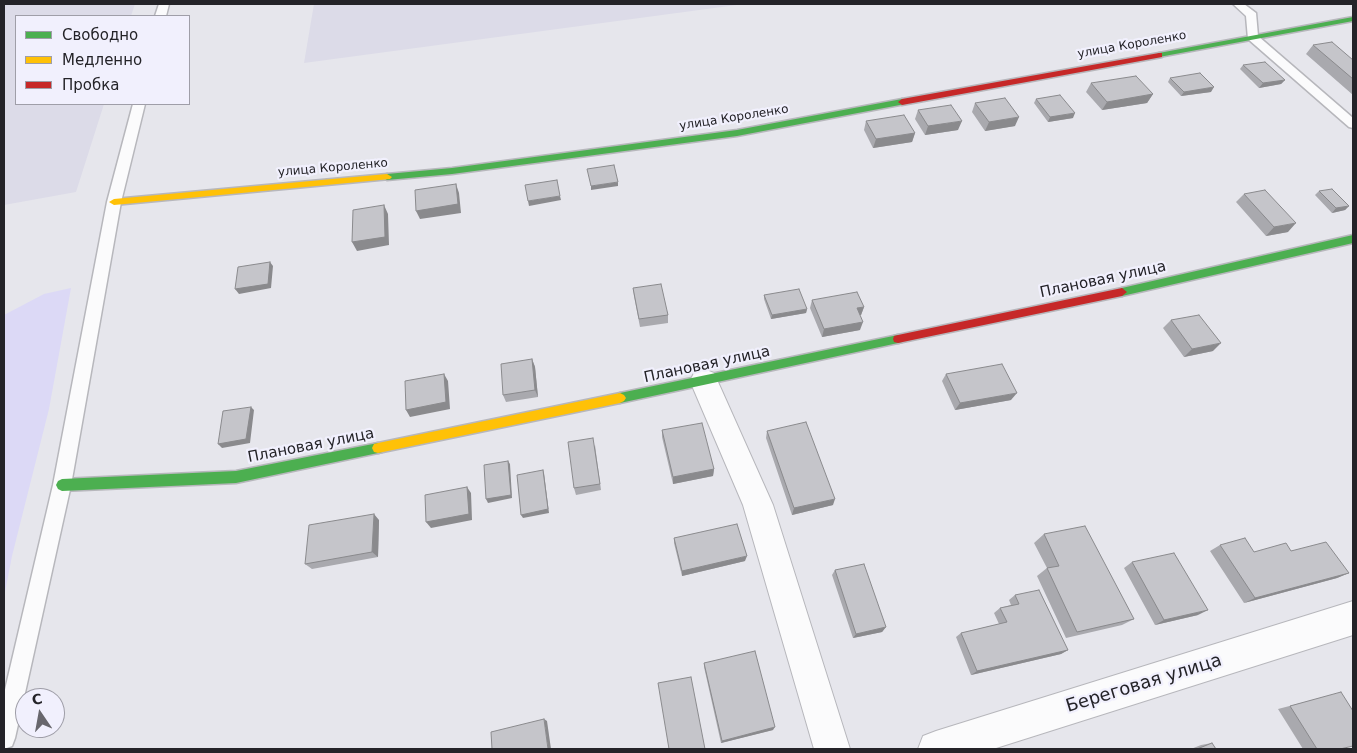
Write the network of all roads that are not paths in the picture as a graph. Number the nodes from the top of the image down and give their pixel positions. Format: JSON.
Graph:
{"nodes":[{"id":1,"x":1238,"y":4,"type":"edge"},
{"id":2,"x":1353,"y":19,"type":"edge"},
{"id":3,"x":1252,"y":37,"type":"junction"},
{"id":4,"x":139,"y":105,"type":"edge"},
{"id":5,"x":1353,"y":124,"type":"edge"},
{"id":6,"x":114,"y":202,"type":"junction"},
{"id":7,"x":1353,"y":239,"type":"edge"},
{"id":8,"x":704,"y":381,"type":"junction"},
{"id":9,"x":62,"y":485,"type":"junction"},
{"id":10,"x":1353,"y":618,"type":"edge"},
{"id":11,"x":4,"y":738,"type":"edge"},
{"id":12,"x":832,"y":749,"type":"edge"},
{"id":13,"x":936,"y":749,"type":"edge"}],
"edges":[{"from":1,"to":3,"type":"lane"},
{"from":2,"to":3,"type":"street","name":"улица Короленко"},
{"from":3,"to":5,"type":"lane"},
{"from":3,"to":6,"type":"street","name":"улица Короленко"},
{"from":4,"to":6,"type":"lane"},
{"from":6,"to":9,"type":"lane"},
{"from":7,"to":8,"type":"street","name":"Плановая улица"},
{"from":8,"to":9,"type":"street","name":"Плановая улица"},
{"from":8,"to":12,"type":"street"},
{"from":9,"to":11,"type":"lane"},
{"from":10,"to":13,"type":"street","name":"Береговая улица"}]}
